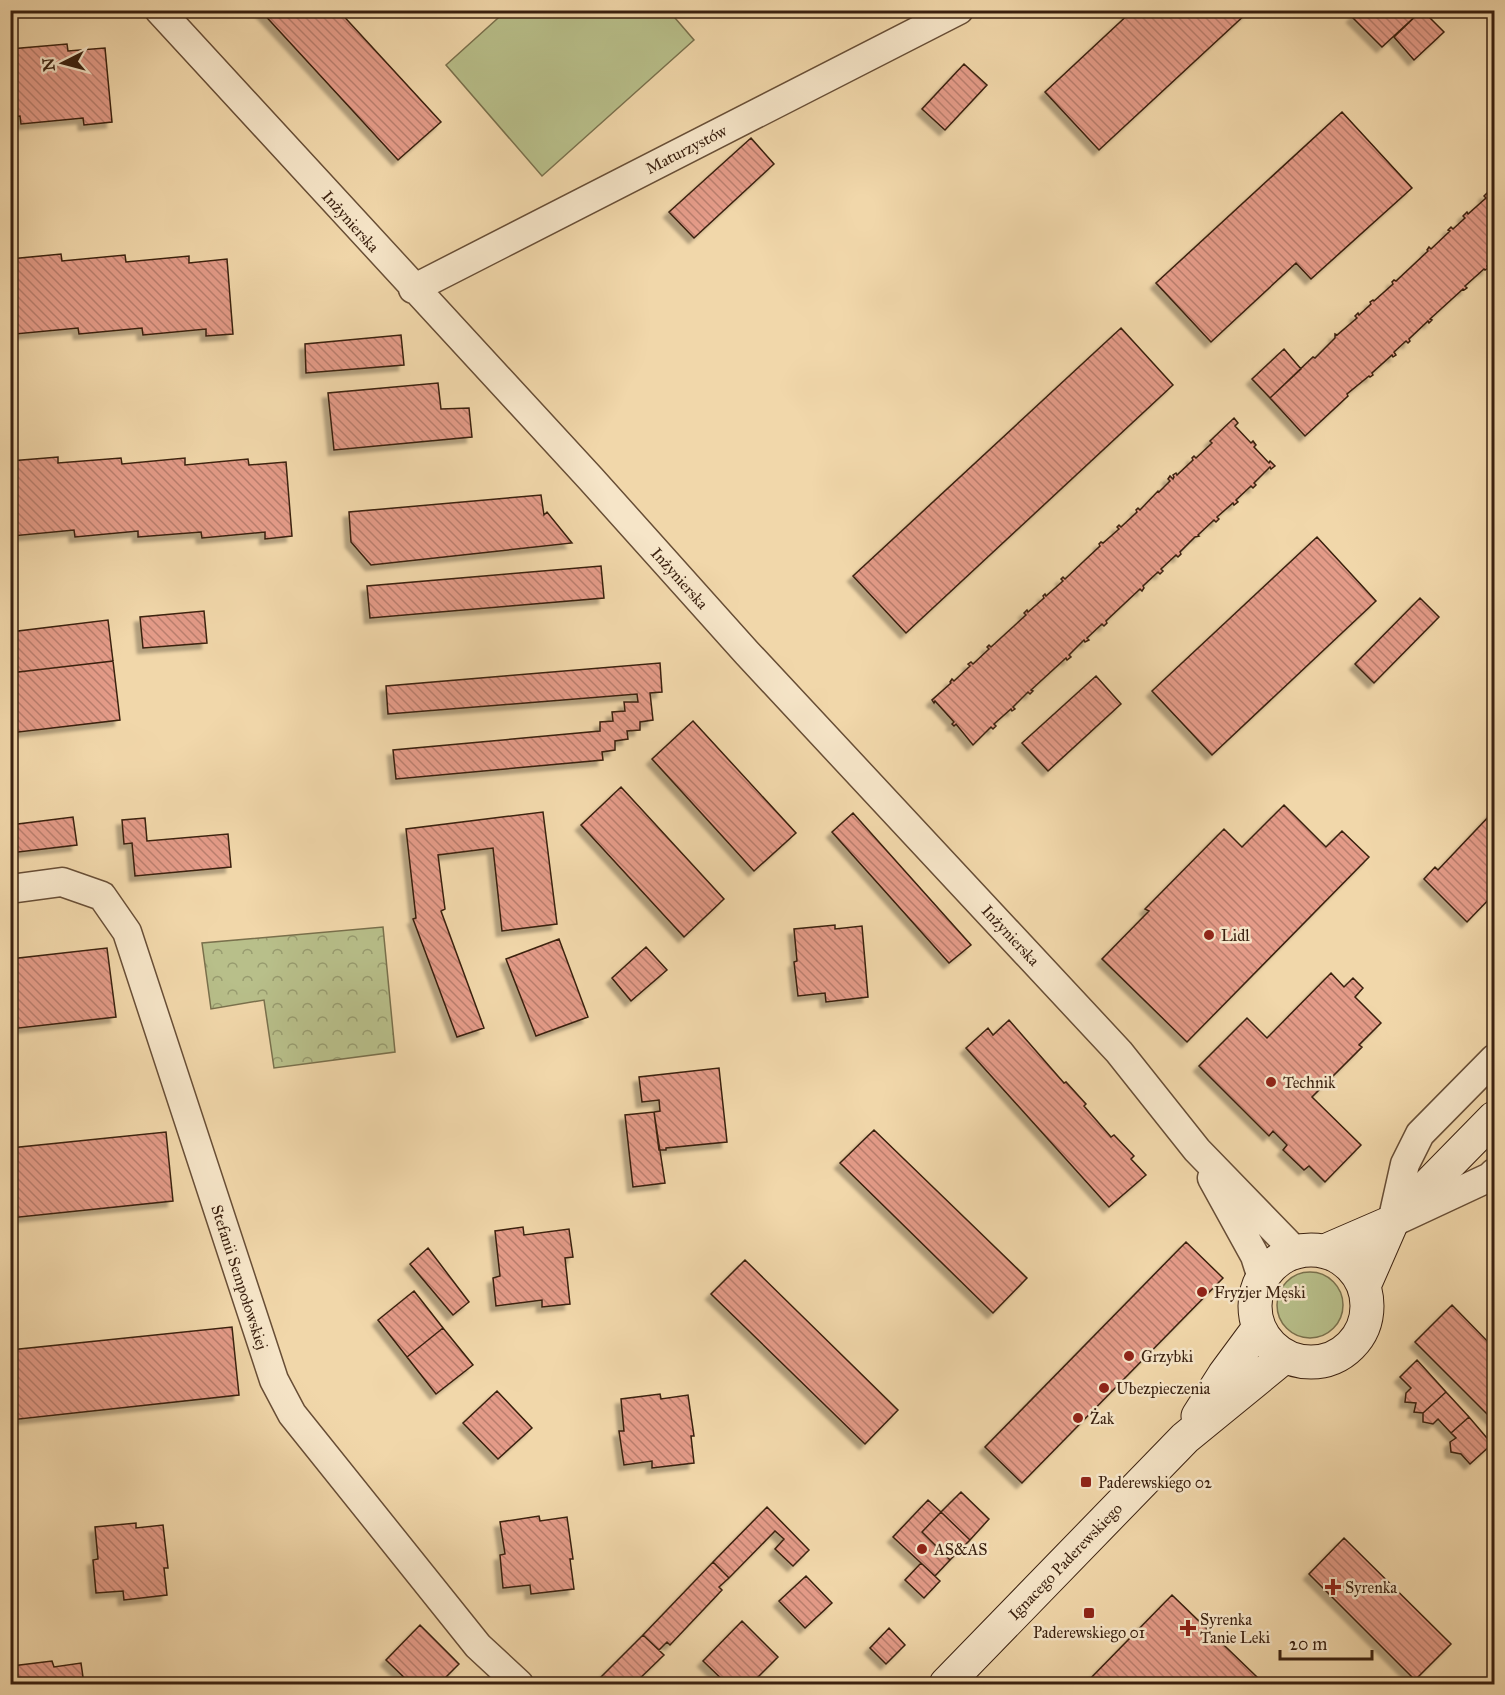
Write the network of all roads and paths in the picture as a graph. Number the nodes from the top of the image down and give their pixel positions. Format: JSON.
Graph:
{"nodes":[{"id":1,"x":159,"y":10,"type":"edge"},
{"id":2,"x":958,"y":10,"type":"edge"},
{"id":3,"x":413,"y":289,"type":"junction"},
{"id":4,"x":10,"y":888,"type":"edge"},
{"id":5,"x":1494,"y":1059,"type":"edge"},
{"id":6,"x":1494,"y":1118,"type":"edge"},
{"id":7,"x":1197,"y":1150,"type":"junction"},
{"id":8,"x":1494,"y":1173,"type":"edge"},
{"id":9,"x":1392,"y":1222,"type":"junction"},
{"id":10,"x":1310,"y":1251,"type":"junction"},
{"id":11,"x":1262,"y":1278,"type":"junction"},
{"id":12,"x":1364,"y":1286,"type":"junction"},
{"id":13,"x":1258,"y":1329,"type":"junction"},
{"id":14,"x":1284,"y":1357,"type":"junction"},
{"id":15,"x":1185,"y":1438,"type":"junction"},
{"id":16,"x":519,"y":1684,"type":"edge"},
{"id":17,"x":946,"y":1684,"type":"edge"}],
"edges":[{"from":1,"to":3,"type":"street","name":"Inżynierska"},
{"from":2,"to":3,"type":"street","name":"Maturzystów"},
{"from":3,"to":7,"type":"street","name":"Inżynierska"},
{"from":4,"to":16,"type":"street","name":"Stefanii Sempołowskiej"},
{"from":5,"to":9,"type":"street"},
{"from":6,"to":9,"type":"street"},
{"from":7,"to":10,"type":"street","name":"Inżynierska"},
{"from":7,"to":11,"type":"street","name":"Inżynierska"},
{"from":8,"to":9,"type":"street"},
{"from":9,"to":10,"type":"street"},
{"from":9,"to":12,"type":"street"},
{"from":10,"to":11,"type":"street"},
{"from":10,"to":12,"type":"street"},
{"from":11,"to":13,"type":"street"},
{"from":12,"to":14,"type":"street"},
{"from":13,"to":14,"type":"street"},
{"from":13,"to":15,"type":"street","name":"Ignacego Paderewskiego"},
{"from":14,"to":15,"type":"street","name":"Ignacego Paderewskiego"},
{"from":15,"to":17,"type":"street","name":"Ignacego Paderewskiego"}]}
